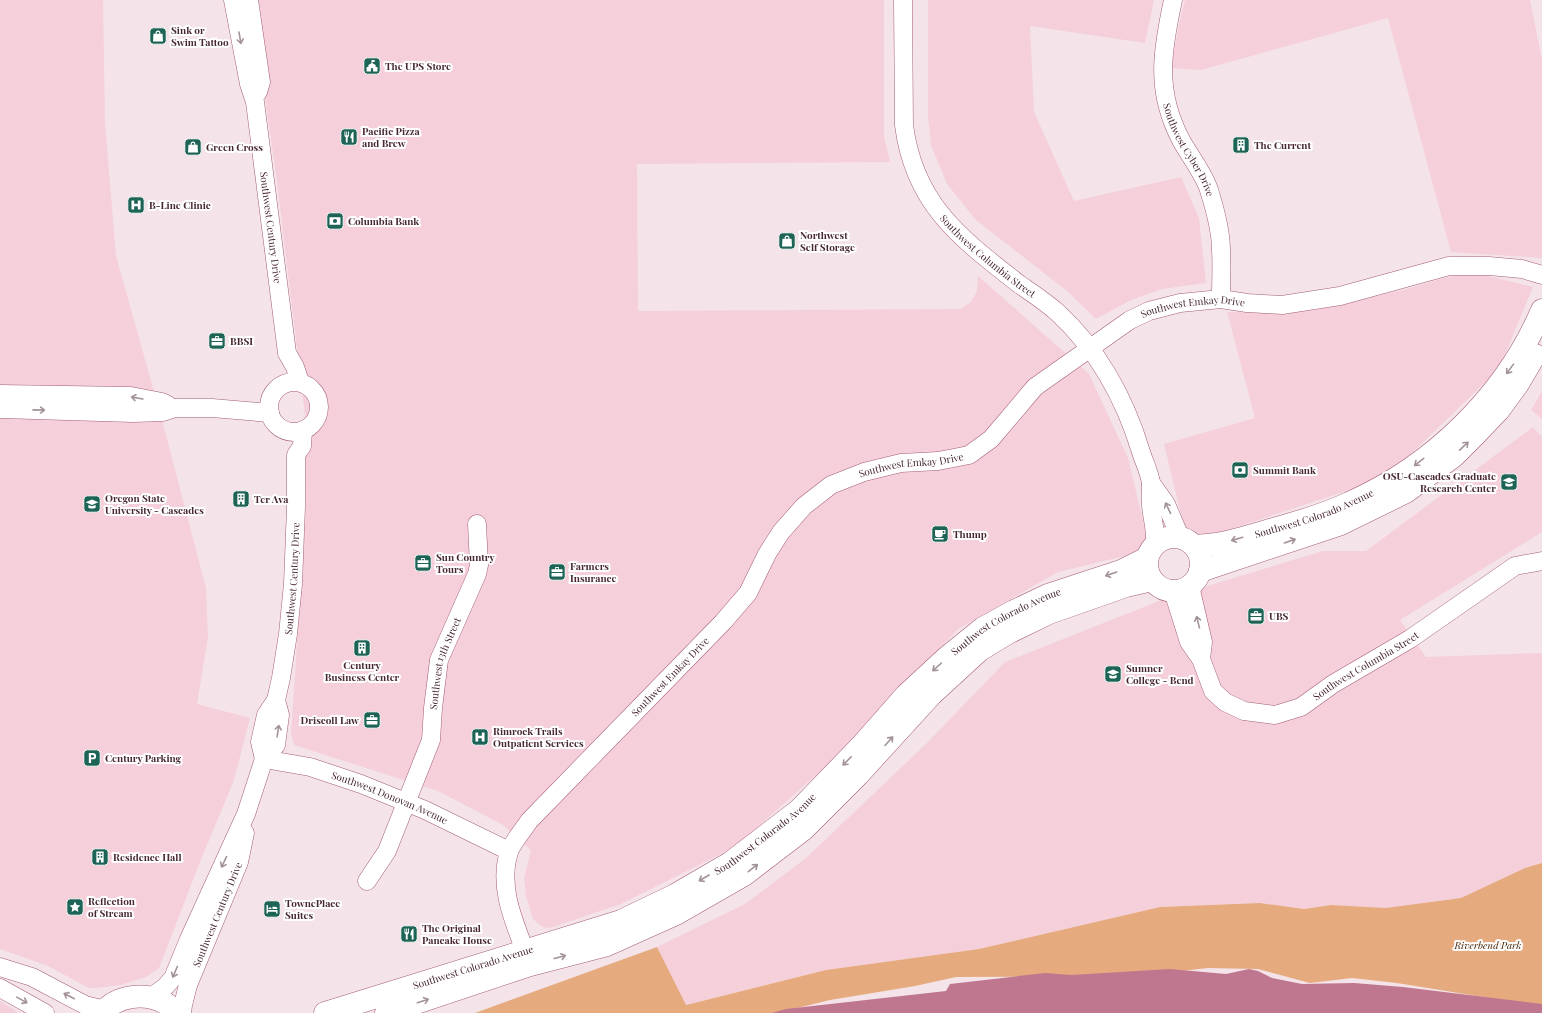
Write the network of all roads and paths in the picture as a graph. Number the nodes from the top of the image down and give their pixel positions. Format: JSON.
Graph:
{"nodes":[{"id":1,"x":233,"y":0,"type":"edge"},
{"id":2,"x":250,"y":0,"type":"edge"},
{"id":3,"x":903,"y":0,"type":"edge"},
{"id":4,"x":1173,"y":0,"type":"edge"},
{"id":5,"x":255,"y":102,"type":"junction"},
{"id":6,"x":1542,"y":275,"type":"edge"},
{"id":7,"x":1221,"y":299,"type":"junction"},
{"id":8,"x":1542,"y":310,"type":"edge"},
{"id":9,"x":1542,"y":341,"type":"edge"},
{"id":10,"x":1089,"y":347,"type":"junction"},
{"id":11,"x":287,"y":352,"type":"junction"},
{"id":12,"x":300,"y":382,"type":"junction"},
{"id":13,"x":0,"y":394,"type":"edge"},
{"id":14,"x":274,"y":399,"type":"junction"},
{"id":15,"x":175,"y":408,"type":"junction"},
{"id":16,"x":0,"y":409,"type":"edge"},
{"id":17,"x":295,"y":430,"type":"junction"},
{"id":18,"x":1151,"y":483,"type":"junction"},
{"id":19,"x":477,"y":524,"type":"dead end"},
{"id":20,"x":1187,"y":542,"type":"junction"},
{"id":21,"x":1151,"y":551,"type":"junction"},
{"id":22,"x":1542,"y":561,"type":"edge"},
{"id":23,"x":1152,"y":580,"type":"junction"},
{"id":24,"x":1188,"y":583,"type":"junction"},
{"id":25,"x":264,"y":759,"type":"junction"},
{"id":26,"x":406,"y":803,"type":"junction"},
{"id":27,"x":246,"y":814,"type":"junction"},
{"id":28,"x":509,"y":851,"type":"junction"},
{"id":29,"x":367,"y":881,"type":"dead end"},
{"id":30,"x":528,"y":957,"type":"junction"},
{"id":31,"x":0,"y":967,"type":"edge"},
{"id":32,"x":0,"y":988,"type":"edge"},
{"id":33,"x":151,"y":997,"type":"junction"},
{"id":34,"x":104,"y":1011,"type":"edge"},
{"id":35,"x":45,"y":1013,"type":"edge"},
{"id":36,"x":177,"y":1013,"type":"edge"},
{"id":37,"x":182,"y":1013,"type":"edge"},
{"id":38,"x":324,"y":1013,"type":"edge"},
{"id":39,"x":386,"y":1013,"type":"edge"}],
"edges":[{"from":1,"to":5,"type":"street","name":"Southwest Century Drive","one_way":true},
{"from":2,"to":5,"type":"street","name":"Southwest Century Drive"},
{"from":3,"to":10,"type":"street","name":"Southwest Columbia Street"},
{"from":4,"to":7,"type":"street","name":"Southwest Cyber Drive"},
{"from":5,"to":11,"type":"street","name":"Southwest Century Drive"},
{"from":6,"to":7,"type":"street","name":"Southwest Emkay Drive"},
{"from":7,"to":10,"type":"street","name":"Southwest Emkay Drive"},
{"from":8,"to":20,"type":"main road","name":"Southwest Colorado Avenue","one_way":true},
{"from":24,"to":9,"type":"main road","name":"Southwest Colorado Avenue","one_way":true},
{"from":10,"to":18,"type":"street","name":"Southwest Columbia Street"},
{"from":10,"to":28,"type":"street","name":"Southwest Emkay Drive"},
{"from":11,"to":12,"type":"street","name":"Southwest Century Drive"},
{"from":11,"to":14,"type":"street","name":"Southwest Century Drive"},
{"from":12,"to":14,"type":"street"},
{"from":12,"to":17,"type":"street"},
{"from":15,"to":13,"type":"street","one_way":true},
{"from":14,"to":15,"type":"street"},
{"from":14,"to":17,"type":"street"},
{"from":16,"to":15,"type":"street","one_way":true},
{"from":17,"to":25,"type":"street","name":"Southwest Century Drive"},
{"from":20,"to":18,"type":"street","name":"Southwest Columbia Street","one_way":true},
{"from":18,"to":21,"type":"street","name":"Southwest Columbia Street"},
{"from":19,"to":26,"type":"street","name":"Southwest 13th Street"},
{"from":20,"to":21,"type":"main road"},
{"from":20,"to":24,"type":"main road"},
{"from":21,"to":23,"type":"main road"},
{"from":21,"to":30,"type":"main road","name":"Southwest Colorado Avenue","one_way":true},
{"from":22,"to":24,"type":"street","name":"Southwest Columbia Street"},
{"from":23,"to":24,"type":"main road"},
{"from":30,"to":23,"type":"main road","name":"Southwest Colorado Avenue","one_way":true},
{"from":25,"to":26,"type":"street","name":"Southwest Donovan Avenue"},
{"from":25,"to":27,"type":"street","name":"Southwest Century Drive"},
{"from":26,"to":28,"type":"street","name":"Southwest Donovan Avenue"},
{"from":26,"to":29,"type":"street","name":"Southwest 13th Street"},
{"from":27,"to":33,"type":"street","name":"Southwest Century Drive","one_way":true},
{"from":27,"to":37,"type":"street","name":"Southwest Century Drive"},
{"from":28,"to":30,"type":"street","name":"Southwest Emkay Drive"},
{"from":30,"to":38,"type":"main road","name":"Southwest Colorado Avenue"},
{"from":39,"to":30,"type":"main road","name":"Southwest Colorado Avenue","one_way":true},
{"from":34,"to":31,"type":"street","one_way":true},
{"from":32,"to":35,"type":"street","one_way":true},
{"from":33,"to":34,"type":"main road"},
{"from":33,"to":36,"type":"main road"}]}
